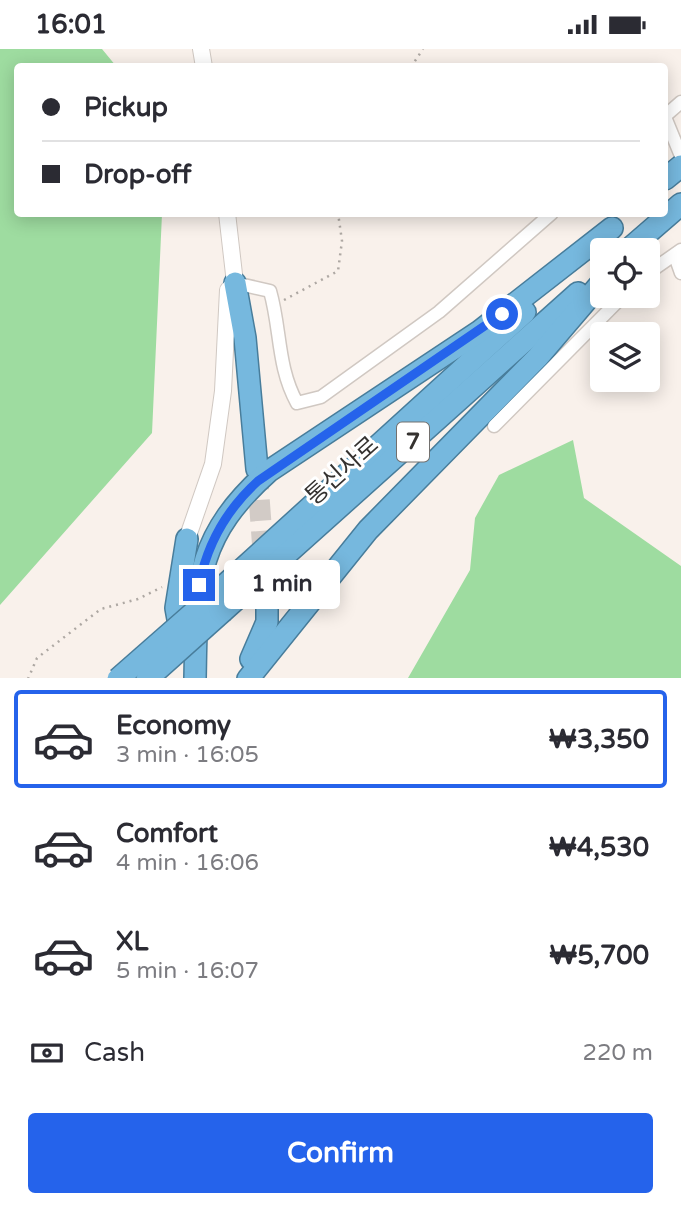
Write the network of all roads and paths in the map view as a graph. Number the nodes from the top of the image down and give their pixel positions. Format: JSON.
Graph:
{"nodes":[{"id":1,"x":681,"y":102,"type":"edge"},
{"id":2,"x":668,"y":114,"type":"edge"},
{"id":3,"x":668,"y":124,"type":"edge"},
{"id":4,"x":681,"y":156,"type":"edge"},
{"id":5,"x":227,"y":217,"type":"edge"},
{"id":6,"x":339,"y":217,"type":"edge"},
{"id":7,"x":547,"y":217,"type":"edge"},
{"id":8,"x":666,"y":217,"type":"edge"},
{"id":9,"x":620,"y":221,"type":"edge"},
{"id":10,"x":643,"y":238,"type":"edge"},
{"id":11,"x":678,"y":253,"type":"edge"},
{"id":12,"x":660,"y":265,"type":"edge"},
{"id":13,"x":681,"y":273,"type":"edge"},
{"id":14,"x":590,"y":282,"type":"edge"},
{"id":15,"x":234,"y":283,"type":"junction"},
{"id":16,"x":590,"y":296,"type":"edge"},
{"id":17,"x":274,"y":304,"type":"junction"},
{"id":18,"x":611,"y":308,"type":"edge"},
{"id":19,"x":494,"y":426,"type":"dead end"},
{"id":20,"x":257,"y":469,"type":"tunnel mouth"},
{"id":21,"x":187,"y":539,"type":"joint"},
{"id":22,"x":161,"y":589,"type":"dead end"},
{"id":23,"x":219,"y":602,"type":"junction"},
{"id":24,"x":267,"y":605,"type":"tunnel mouth"},
{"id":25,"x":29,"y":678,"type":"edge"},
{"id":26,"x":118,"y":678,"type":"edge"},
{"id":27,"x":148,"y":678,"type":"edge"},
{"id":28,"x":186,"y":678,"type":"edge"},
{"id":29,"x":195,"y":678,"type":"edge"},
{"id":30,"x":239,"y":678,"type":"edge"},
{"id":31,"x":248,"y":678,"type":"edge"}],
"edges":[{"from":1,"to":2,"type":"street"},
{"from":3,"to":4,"type":"street"},
{"from":5,"to":15,"type":"street"},
{"from":6,"to":17,"type":"path"},
{"from":7,"to":17,"type":"street"},
{"from":8,"to":10,"type":"highway"},
{"from":9,"to":23,"type":"highway","name":"통신사로","number":"7"},
{"from":9,"to":29,"type":"highway"},
{"from":11,"to":12,"type":"street"},
{"from":11,"to":13,"type":"street"},
{"from":14,"to":23,"type":"highway","name":"통신사로","number":"7"},
{"from":15,"to":17,"type":"street"},
{"from":15,"to":20,"type":"highway"},
{"from":15,"to":21,"type":"street"},
{"from":16,"to":31,"type":"highway"},
{"from":18,"to":19,"type":"street"},
{"from":21,"to":28,"type":"highway"},
{"from":22,"to":25,"type":"path"},
{"from":23,"to":26,"type":"highway","name":"통신사로","number":"7","bridge":true},
{"from":23,"to":27,"type":"highway","name":"통신사로","number":"7","bridge":true},
{"from":24,"to":30,"type":"highway"}]}
